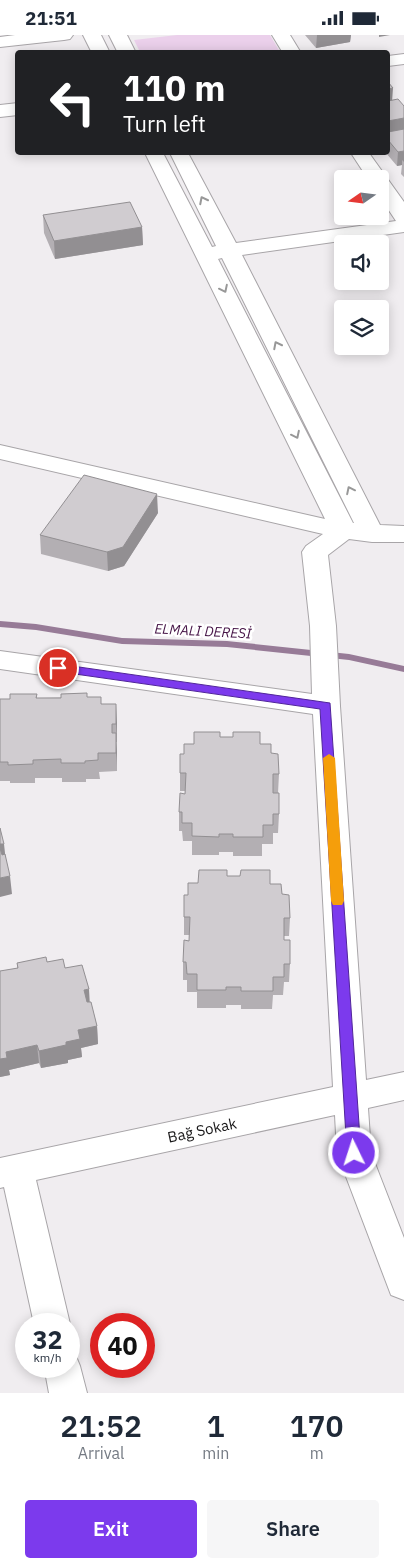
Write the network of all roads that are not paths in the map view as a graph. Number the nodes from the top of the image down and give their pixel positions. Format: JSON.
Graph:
{"nodes":[{"id":1,"x":64,"y":35,"type":"edge"},
{"id":2,"x":92,"y":35,"type":"edge"},
{"id":3,"x":118,"y":35,"type":"edge"},
{"id":4,"x":281,"y":35,"type":"edge"},
{"id":5,"x":0,"y":42,"type":"edge"},
{"id":6,"x":100,"y":50,"type":"edge"},
{"id":7,"x":126,"y":50,"type":"edge"},
{"id":8,"x":290,"y":50,"type":"edge"},
{"id":9,"x":404,"y":59,"type":"edge"},
{"id":10,"x":390,"y":61,"type":"edge"},
{"id":11,"x":15,"y":109,"type":"edge"},
{"id":12,"x":0,"y":111,"type":"edge"},
{"id":13,"x":155,"y":155,"type":"edge"},
{"id":14,"x":180,"y":155,"type":"edge"},
{"id":15,"x":361,"y":155,"type":"edge"},
{"id":16,"x":372,"y":170,"type":"edge"},
{"id":17,"x":389,"y":195,"type":"edge"},
{"id":18,"x":404,"y":217,"type":"edge"},
{"id":19,"x":404,"y":226,"type":"edge"},
{"id":20,"x":229,"y":251,"type":"junction"},
{"id":21,"x":206,"y":254,"type":"junction"},
{"id":22,"x":0,"y":452,"type":"edge"},
{"id":23,"x":344,"y":531,"type":"junction"},
{"id":24,"x":372,"y":534,"type":"junction"},
{"id":25,"x":404,"y":534,"type":"edge"},
{"id":26,"x":0,"y":660,"type":"edge"},
{"id":27,"x":326,"y":692,"type":"junction"},
{"id":28,"x":404,"y":1086,"type":"edge"},
{"id":29,"x":350,"y":1098,"type":"junction"},
{"id":30,"x":9,"y":1171,"type":"edge"},
{"id":31,"x":404,"y":1283,"type":"edge"},
{"id":32,"x":49,"y":1313,"type":"edge"},
{"id":33,"x":65,"y":1378,"type":"edge"},
{"id":34,"x":68,"y":1393,"type":"edge"}],
"edges":[{"from":1,"to":5,"type":"street"},
{"from":2,"to":6,"type":"street"},
{"from":3,"to":7,"type":"street"},
{"from":4,"to":8,"type":"street"},
{"from":9,"to":10,"type":"street"},
{"from":11,"to":12,"type":"street"},
{"from":13,"to":21,"type":"street"},
{"from":20,"to":14,"type":"street","one_way":true},
{"from":15,"to":16,"type":"street"},
{"from":17,"to":18,"type":"street"},
{"from":19,"to":20,"type":"street"},
{"from":20,"to":21,"type":"street"},
{"from":24,"to":20,"type":"street","one_way":true},
{"from":21,"to":23,"type":"street","one_way":true},
{"from":22,"to":23,"type":"street"},
{"from":23,"to":24,"type":"street"},
{"from":23,"to":27,"type":"street"},
{"from":24,"to":25,"type":"street"},
{"from":26,"to":27,"type":"street"},
{"from":27,"to":29,"type":"street"},
{"from":28,"to":29,"type":"street","name":"Bağ Sokak"},
{"from":29,"to":30,"type":"street","name":"Bağ Sokak"},
{"from":29,"to":31,"type":"street"},
{"from":30,"to":32,"type":"street"},
{"from":33,"to":34,"type":"street"}]}
